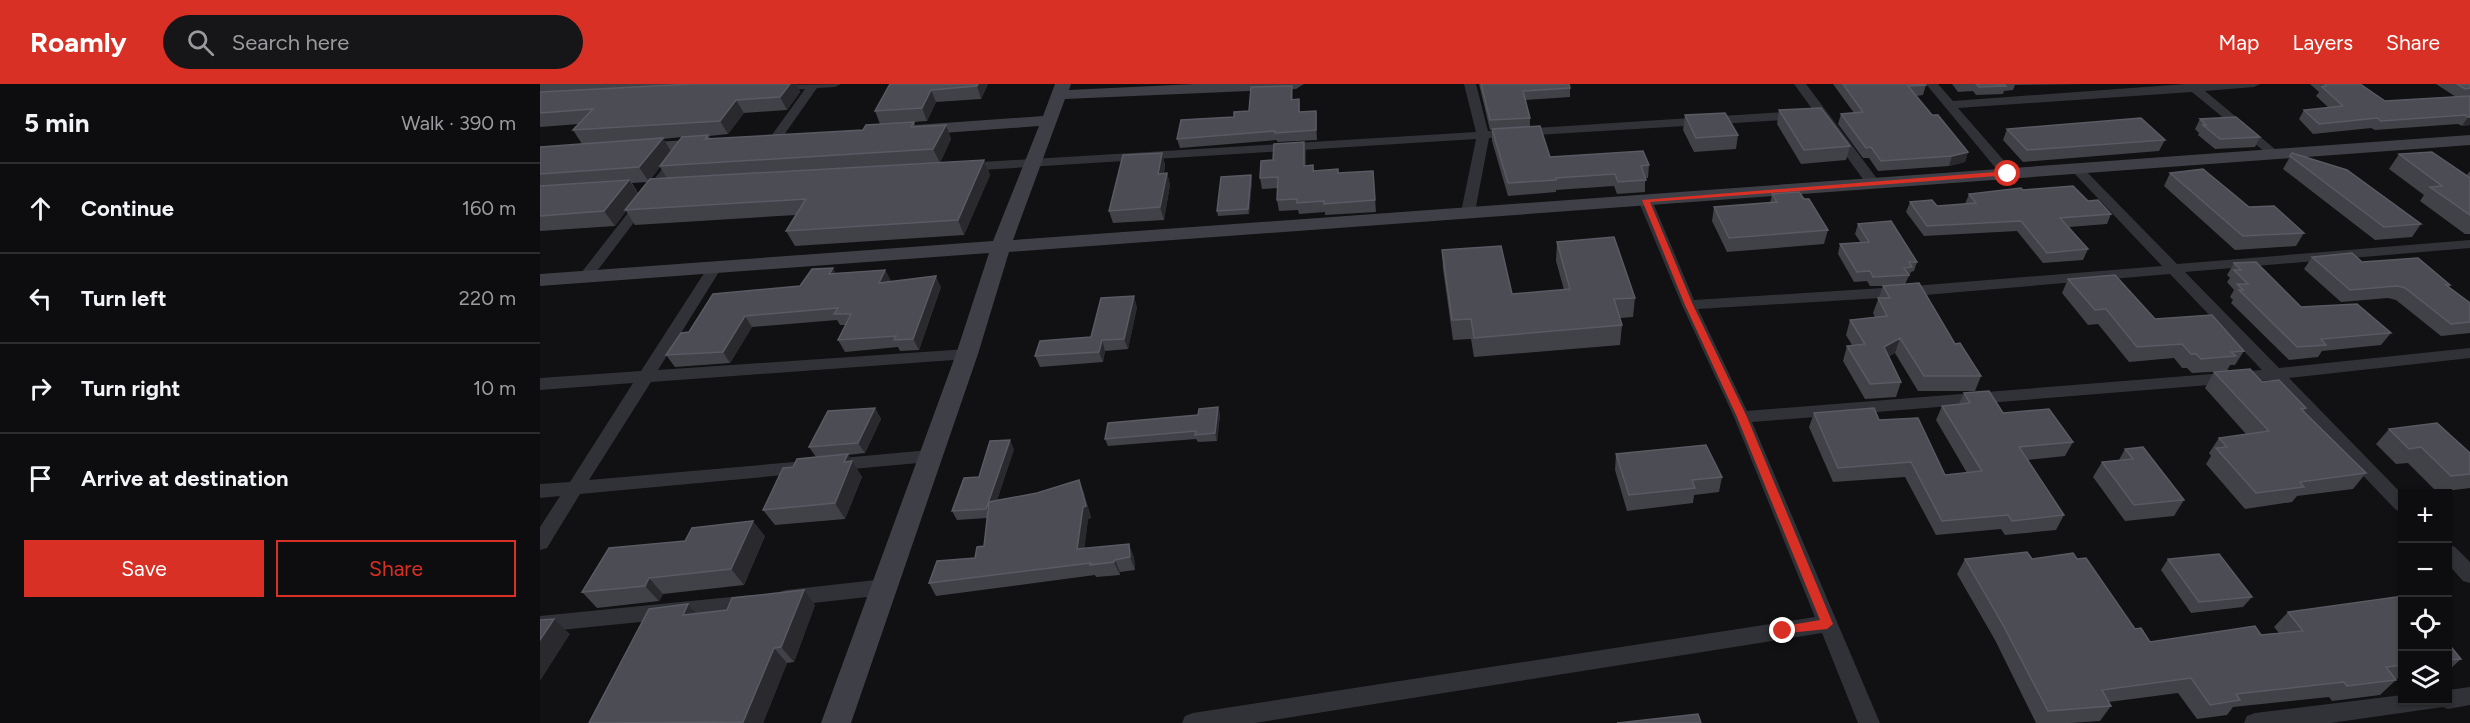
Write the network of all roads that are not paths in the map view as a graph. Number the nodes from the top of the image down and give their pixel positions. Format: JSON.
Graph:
{"nodes":[{"id":1,"x":835,"y":84,"type":"edge"},
{"id":2,"x":1296,"y":84,"type":"edge"},
{"id":3,"x":1470,"y":84,"type":"edge"},
{"id":4,"x":1800,"y":84,"type":"edge"},
{"id":5,"x":1932,"y":84,"type":"edge"},
{"id":6,"x":2254,"y":84,"type":"edge"},
{"id":7,"x":814,"y":85,"type":"edge"},
{"id":8,"x":2193,"y":86,"type":"edge"},
{"id":9,"x":767,"y":88,"type":"edge"},
{"id":10,"x":1061,"y":89,"type":"edge"},
{"id":11,"x":1949,"y":105,"type":"junction"},
{"id":12,"x":1823,"y":114,"type":"junction"},
{"id":13,"x":1049,"y":120,"type":"junction"},
{"id":14,"x":902,"y":130,"type":"edge"},
{"id":15,"x":1483,"y":136,"type":"junction"},
{"id":16,"x":798,"y":138,"type":"edge"},
{"id":17,"x":775,"y":139,"type":"junction"},
{"id":18,"x":2470,"y":140,"type":"edge"},
{"id":19,"x":753,"y":141,"type":"edge"},
{"id":20,"x":720,"y":143,"type":"edge"},
{"id":21,"x":687,"y":145,"type":"junction"},
{"id":22,"x":2402,"y":145,"type":"junction"},
{"id":23,"x":619,"y":149,"type":"edge"},
{"id":24,"x":2276,"y":154,"type":"junction"},
{"id":25,"x":2421,"y":159,"type":"edge"},
{"id":26,"x":1033,"y":163,"type":"junction"},
{"id":27,"x":950,"y":168,"type":"edge"},
{"id":28,"x":2077,"y":169,"type":"junction"},
{"id":29,"x":2008,"y":174,"type":"junction"},
{"id":30,"x":1873,"y":183,"type":"junction"},
{"id":31,"x":678,"y":186,"type":"edge"},
{"id":32,"x":654,"y":188,"type":"junction"},
{"id":33,"x":631,"y":189,"type":"dead end"},
{"id":34,"x":1646,"y":200,"type":"junction"},
{"id":35,"x":1468,"y":212,"type":"junction"},
{"id":36,"x":2470,"y":244,"type":"edge"},
{"id":37,"x":1001,"y":246,"type":"junction"},
{"id":38,"x":715,"y":267,"type":"junction"},
{"id":39,"x":2175,"y":270,"type":"junction"},
{"id":40,"x":586,"y":276,"type":"junction"},
{"id":41,"x":540,"y":280,"type":"edge"},
{"id":42,"x":1689,"y":305,"type":"junction"},
{"id":43,"x":2470,"y":353,"type":"edge"},
{"id":44,"x":967,"y":354,"type":"junction"},
{"id":45,"x":2276,"y":374,"type":"junction"},
{"id":46,"x":645,"y":376,"type":"junction"},
{"id":47,"x":540,"y":384,"type":"edge"},
{"id":48,"x":1742,"y":417,"type":"junction"},
{"id":49,"x":929,"y":456,"type":"junction"},
{"id":50,"x":574,"y":488,"type":"junction"},
{"id":51,"x":540,"y":491,"type":"edge"},
{"id":52,"x":2398,"y":500,"type":"edge"},
{"id":53,"x":540,"y":543,"type":"edge"},
{"id":54,"x":2452,"y":556,"type":"edge"},
{"id":55,"x":2470,"y":575,"type":"edge"},
{"id":56,"x":885,"y":587,"type":"junction"},
{"id":57,"x":540,"y":624,"type":"edge"},
{"id":58,"x":1827,"y":624,"type":"junction"},
{"id":59,"x":2470,"y":696,"type":"edge"},
{"id":60,"x":2452,"y":698,"type":"edge"},
{"id":61,"x":2398,"y":705,"type":"edge"},
{"id":62,"x":836,"y":723,"type":"edge"},
{"id":63,"x":1193,"y":723,"type":"edge"},
{"id":64,"x":1869,"y":723,"type":"edge"},
{"id":65,"x":2255,"y":723,"type":"edge"}],
"edges":[{"from":1,"to":7,"type":"street"},
{"from":2,"to":10,"type":"street"},
{"from":3,"to":15,"type":"street"},
{"from":4,"to":12,"type":"street"},
{"from":5,"to":11,"type":"street"},
{"from":6,"to":8,"type":"street"},
{"from":7,"to":9,"type":"street"},
{"from":7,"to":17,"type":"street"},
{"from":8,"to":11,"type":"street"},
{"from":8,"to":24,"type":"street"},
{"from":10,"to":13,"type":"street"},
{"from":11,"to":29,"type":"street"},
{"from":12,"to":15,"type":"street"},
{"from":12,"to":30,"type":"street"},
{"from":13,"to":14,"type":"street"},
{"from":13,"to":26,"type":"street"},
{"from":15,"to":26,"type":"street"},
{"from":15,"to":35,"type":"street"},
{"from":16,"to":17,"type":"street"},
{"from":17,"to":19,"type":"street"},
{"from":18,"to":22,"type":"street"},
{"from":20,"to":21,"type":"street"},
{"from":21,"to":23,"type":"street"},
{"from":21,"to":32,"type":"street"},
{"from":22,"to":24,"type":"street"},
{"from":22,"to":25,"type":"street"},
{"from":24,"to":28,"type":"street"},
{"from":26,"to":27,"type":"street"},
{"from":26,"to":37,"type":"street"},
{"from":28,"to":29,"type":"street"},
{"from":28,"to":39,"type":"street"},
{"from":29,"to":30,"type":"street"},
{"from":30,"to":34,"type":"street"},
{"from":31,"to":32,"type":"street"},
{"from":32,"to":33,"type":"street"},
{"from":32,"to":40,"type":"street"},
{"from":34,"to":35,"type":"street"},
{"from":34,"to":42,"type":"street"},
{"from":35,"to":37,"type":"street"},
{"from":36,"to":39,"type":"street"},
{"from":37,"to":38,"type":"street"},
{"from":37,"to":44,"type":"street"},
{"from":38,"to":40,"type":"street"},
{"from":38,"to":46,"type":"street"},
{"from":39,"to":42,"type":"street"},
{"from":39,"to":45,"type":"street"},
{"from":40,"to":41,"type":"street"},
{"from":42,"to":48,"type":"street"},
{"from":43,"to":45,"type":"street"},
{"from":44,"to":46,"type":"street"},
{"from":44,"to":49,"type":"street"},
{"from":45,"to":48,"type":"street"},
{"from":45,"to":52,"type":"street"},
{"from":46,"to":47,"type":"street"},
{"from":46,"to":50,"type":"street"},
{"from":48,"to":58,"type":"street"},
{"from":49,"to":50,"type":"street"},
{"from":49,"to":56,"type":"street"},
{"from":50,"to":51,"type":"street"},
{"from":50,"to":53,"type":"street"},
{"from":54,"to":55,"type":"street"},
{"from":56,"to":57,"type":"street"},
{"from":56,"to":62,"type":"street"},
{"from":58,"to":63,"type":"street"},
{"from":58,"to":64,"type":"street"},
{"from":59,"to":60,"type":"street"},
{"from":61,"to":65,"type":"street"}]}
